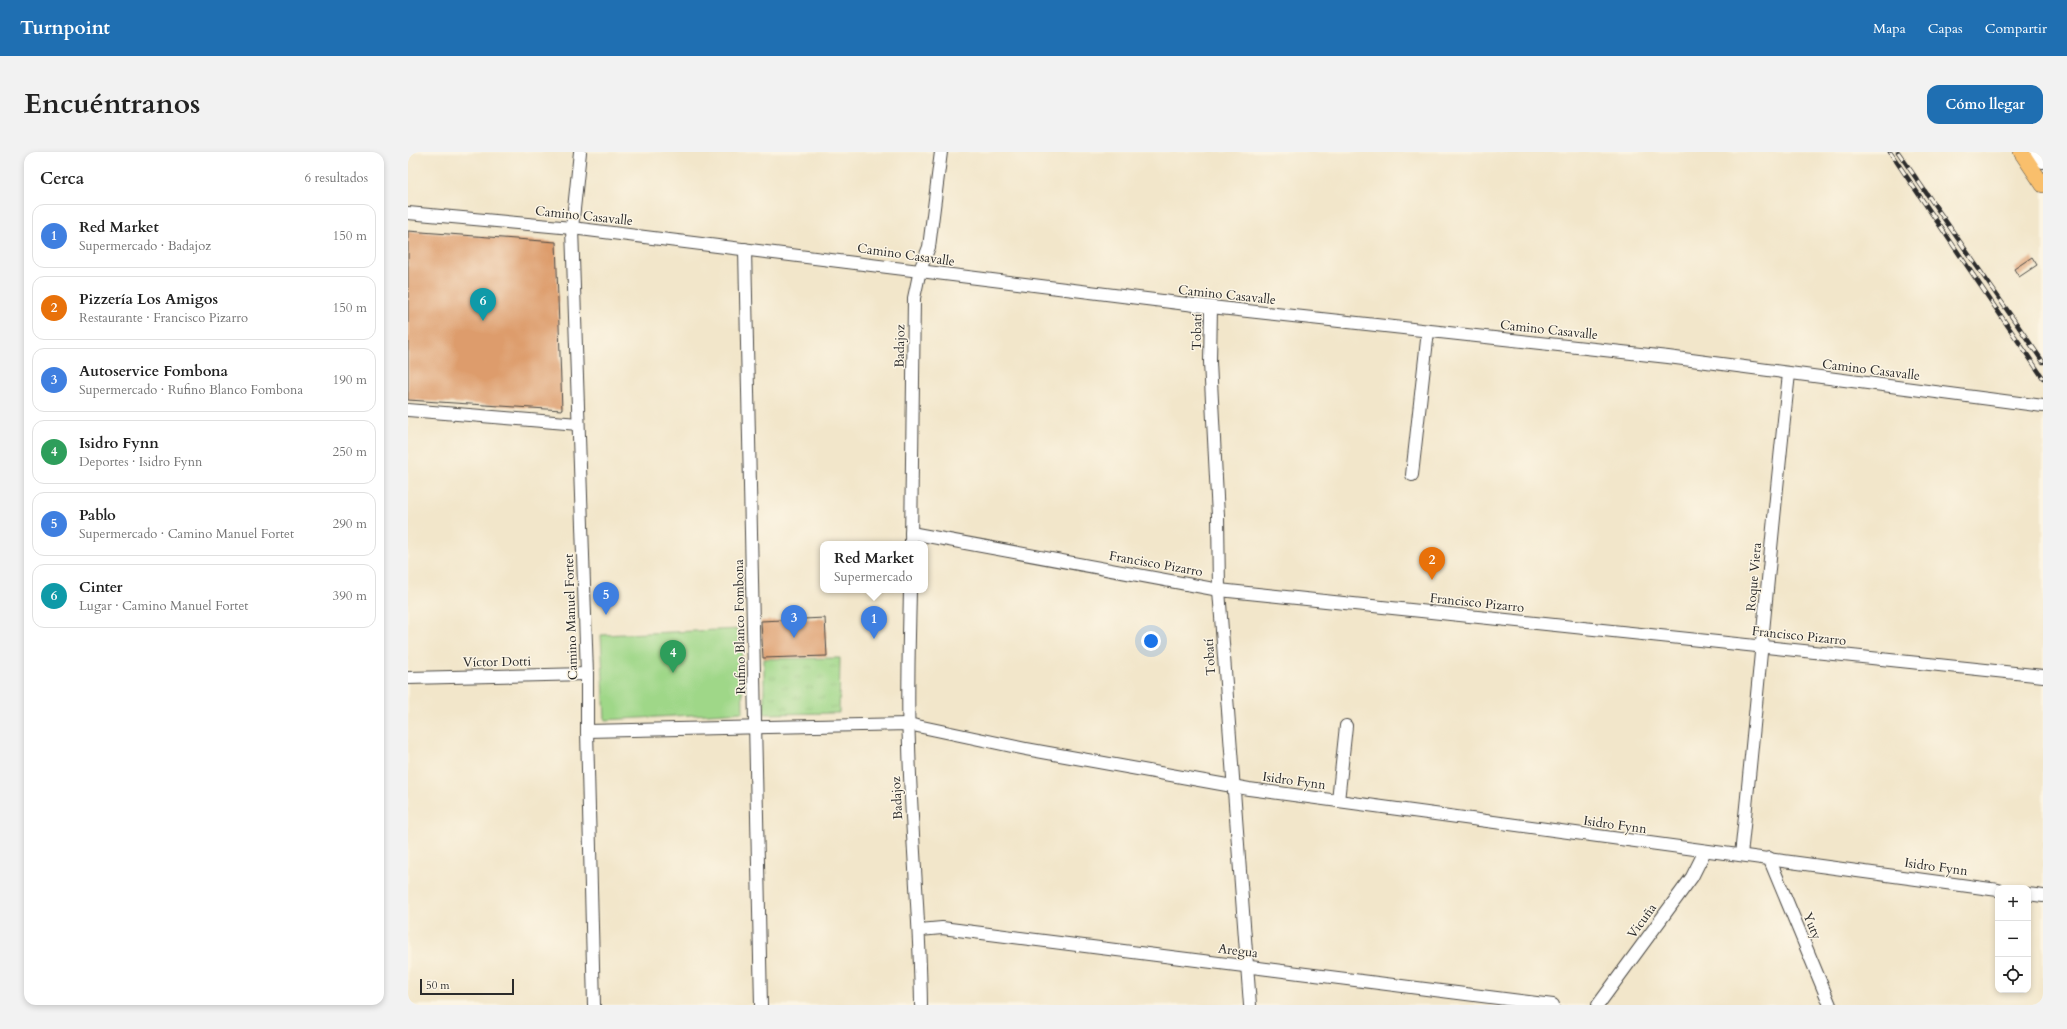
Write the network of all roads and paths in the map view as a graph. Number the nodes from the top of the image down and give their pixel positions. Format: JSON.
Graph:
{"nodes":[{"id":1,"x":580,"y":152,"type":"edge"},
{"id":2,"x":941,"y":152,"type":"edge"},
{"id":3,"x":2021,"y":152,"type":"edge"},
{"id":4,"x":2036,"y":152,"type":"edge"},
{"id":5,"x":2043,"y":162,"type":"edge"},
{"id":6,"x":2043,"y":185,"type":"edge"},
{"id":7,"x":408,"y":213,"type":"edge"},
{"id":8,"x":572,"y":228,"type":"junction"},
{"id":9,"x":745,"y":249,"type":"junction"},
{"id":10,"x":920,"y":270,"type":"junction"},
{"id":11,"x":1211,"y":307,"type":"junction"},
{"id":12,"x":1428,"y":331,"type":"junction"},
{"id":13,"x":1789,"y":374,"type":"junction"},
{"id":14,"x":2041,"y":408,"type":"edge"},
{"id":15,"x":408,"y":410,"type":"edge"},
{"id":16,"x":578,"y":424,"type":"junction"},
{"id":17,"x":1412,"y":475,"type":"dead end"},
{"id":18,"x":911,"y":538,"type":"edge"},
{"id":19,"x":1219,"y":590,"type":"junction"},
{"id":20,"x":910,"y":593,"type":"edge"},
{"id":21,"x":1763,"y":647,"type":"junction"},
{"id":22,"x":587,"y":674,"type":"junction"},
{"id":23,"x":2043,"y":676,"type":"edge"},
{"id":24,"x":408,"y":678,"type":"edge"},
{"id":25,"x":908,"y":724,"type":"junction"},
{"id":26,"x":756,"y":726,"type":"junction"},
{"id":27,"x":1346,"y":726,"type":"dead end"},
{"id":28,"x":587,"y":731,"type":"junction"},
{"id":29,"x":1233,"y":786,"type":"junction"},
{"id":30,"x":1338,"y":801,"type":"junction"},
{"id":31,"x":1705,"y":851,"type":"junction"},
{"id":32,"x":1741,"y":855,"type":"junction"},
{"id":33,"x":1769,"y":858,"type":"junction"},
{"id":34,"x":1995,"y":890,"type":"edge"},
{"id":35,"x":2031,"y":894,"type":"edge"},
{"id":36,"x":2043,"y":896,"type":"edge"},
{"id":37,"x":920,"y":930,"type":"junction"},
{"id":38,"x":1248,"y":967,"type":"junction"},
{"id":39,"x":594,"y":1005,"type":"edge"},
{"id":40,"x":761,"y":1005,"type":"edge"},
{"id":41,"x":921,"y":1005,"type":"edge"},
{"id":42,"x":1250,"y":1005,"type":"edge"},
{"id":43,"x":1553,"y":1005,"type":"edge"},
{"id":44,"x":1598,"y":1005,"type":"edge"},
{"id":45,"x":1830,"y":1005,"type":"edge"}],
"edges":[{"from":1,"to":8,"type":"street","name":"Camino Manuel Fortet"},
{"from":2,"to":10,"type":"street","name":"Badajoz"},
{"from":3,"to":6,"type":"main road"},
{"from":4,"to":5,"type":"street"},
{"from":7,"to":8,"type":"street","name":"Camino Casavalle"},
{"from":8,"to":9,"type":"street","name":"Camino Casavalle"},
{"from":8,"to":16,"type":"street","name":"Camino Manuel Fortet"},
{"from":9,"to":10,"type":"street","name":"Camino Casavalle"},
{"from":9,"to":26,"type":"street","name":"Rufino Blanco Fombona"},
{"from":10,"to":11,"type":"street","name":"Camino Casavalle"},
{"from":10,"to":18,"type":"street","name":"Badajoz"},
{"from":11,"to":12,"type":"street","name":"Camino Casavalle"},
{"from":11,"to":19,"type":"street","name":"Tobatí"},
{"from":12,"to":13,"type":"street","name":"Camino Casavalle"},
{"from":12,"to":17,"type":"street"},
{"from":13,"to":14,"type":"street","name":"Camino Casavalle"},
{"from":13,"to":21,"type":"street","name":"Roque Viera"},
{"from":15,"to":16,"type":"street"},
{"from":16,"to":22,"type":"street","name":"Camino Manuel Fortet"},
{"from":18,"to":19,"type":"street","name":"Francisco Pizarro"},
{"from":19,"to":21,"type":"street","name":"Francisco Pizarro"},
{"from":19,"to":29,"type":"street","name":"Tobatí"},
{"from":20,"to":25,"type":"street","name":"Badajoz"},
{"from":21,"to":23,"type":"street","name":"Francisco Pizarro"},
{"from":21,"to":32,"type":"street","name":"Roque Viera"},
{"from":22,"to":24,"type":"street","name":"Víctor Dotti"},
{"from":22,"to":28,"type":"street","name":"Camino Manuel Fortet"},
{"from":25,"to":26,"type":"street","name":"Isidro Fynn"},
{"from":25,"to":29,"type":"street","name":"Isidro Fynn"},
{"from":25,"to":37,"type":"street","name":"Badajoz"},
{"from":26,"to":28,"type":"street","name":"Isidro Fynn"},
{"from":26,"to":40,"type":"street","name":"Rufino Blanco Fombona"},
{"from":27,"to":30,"type":"street"},
{"from":28,"to":39,"type":"street","name":"Camino Manuel Fortet"},
{"from":29,"to":30,"type":"street","name":"Isidro Fynn"},
{"from":29,"to":38,"type":"street","name":"Tobatí"},
{"from":30,"to":31,"type":"street","name":"Isidro Fynn"},
{"from":31,"to":32,"type":"street","name":"Isidro Fynn"},
{"from":31,"to":44,"type":"street","name":"Vicuña"},
{"from":32,"to":33,"type":"street","name":"Isidro Fynn"},
{"from":33,"to":34,"type":"street","name":"Isidro Fynn"},
{"from":33,"to":45,"type":"street","name":"Yuty"},
{"from":35,"to":36,"type":"street"},
{"from":37,"to":38,"type":"street","name":"Aregua"},
{"from":37,"to":41,"type":"street","name":"Badajoz"},
{"from":38,"to":42,"type":"street","name":"Tobatí"},
{"from":38,"to":43,"type":"street","name":"Aregua"}]}
